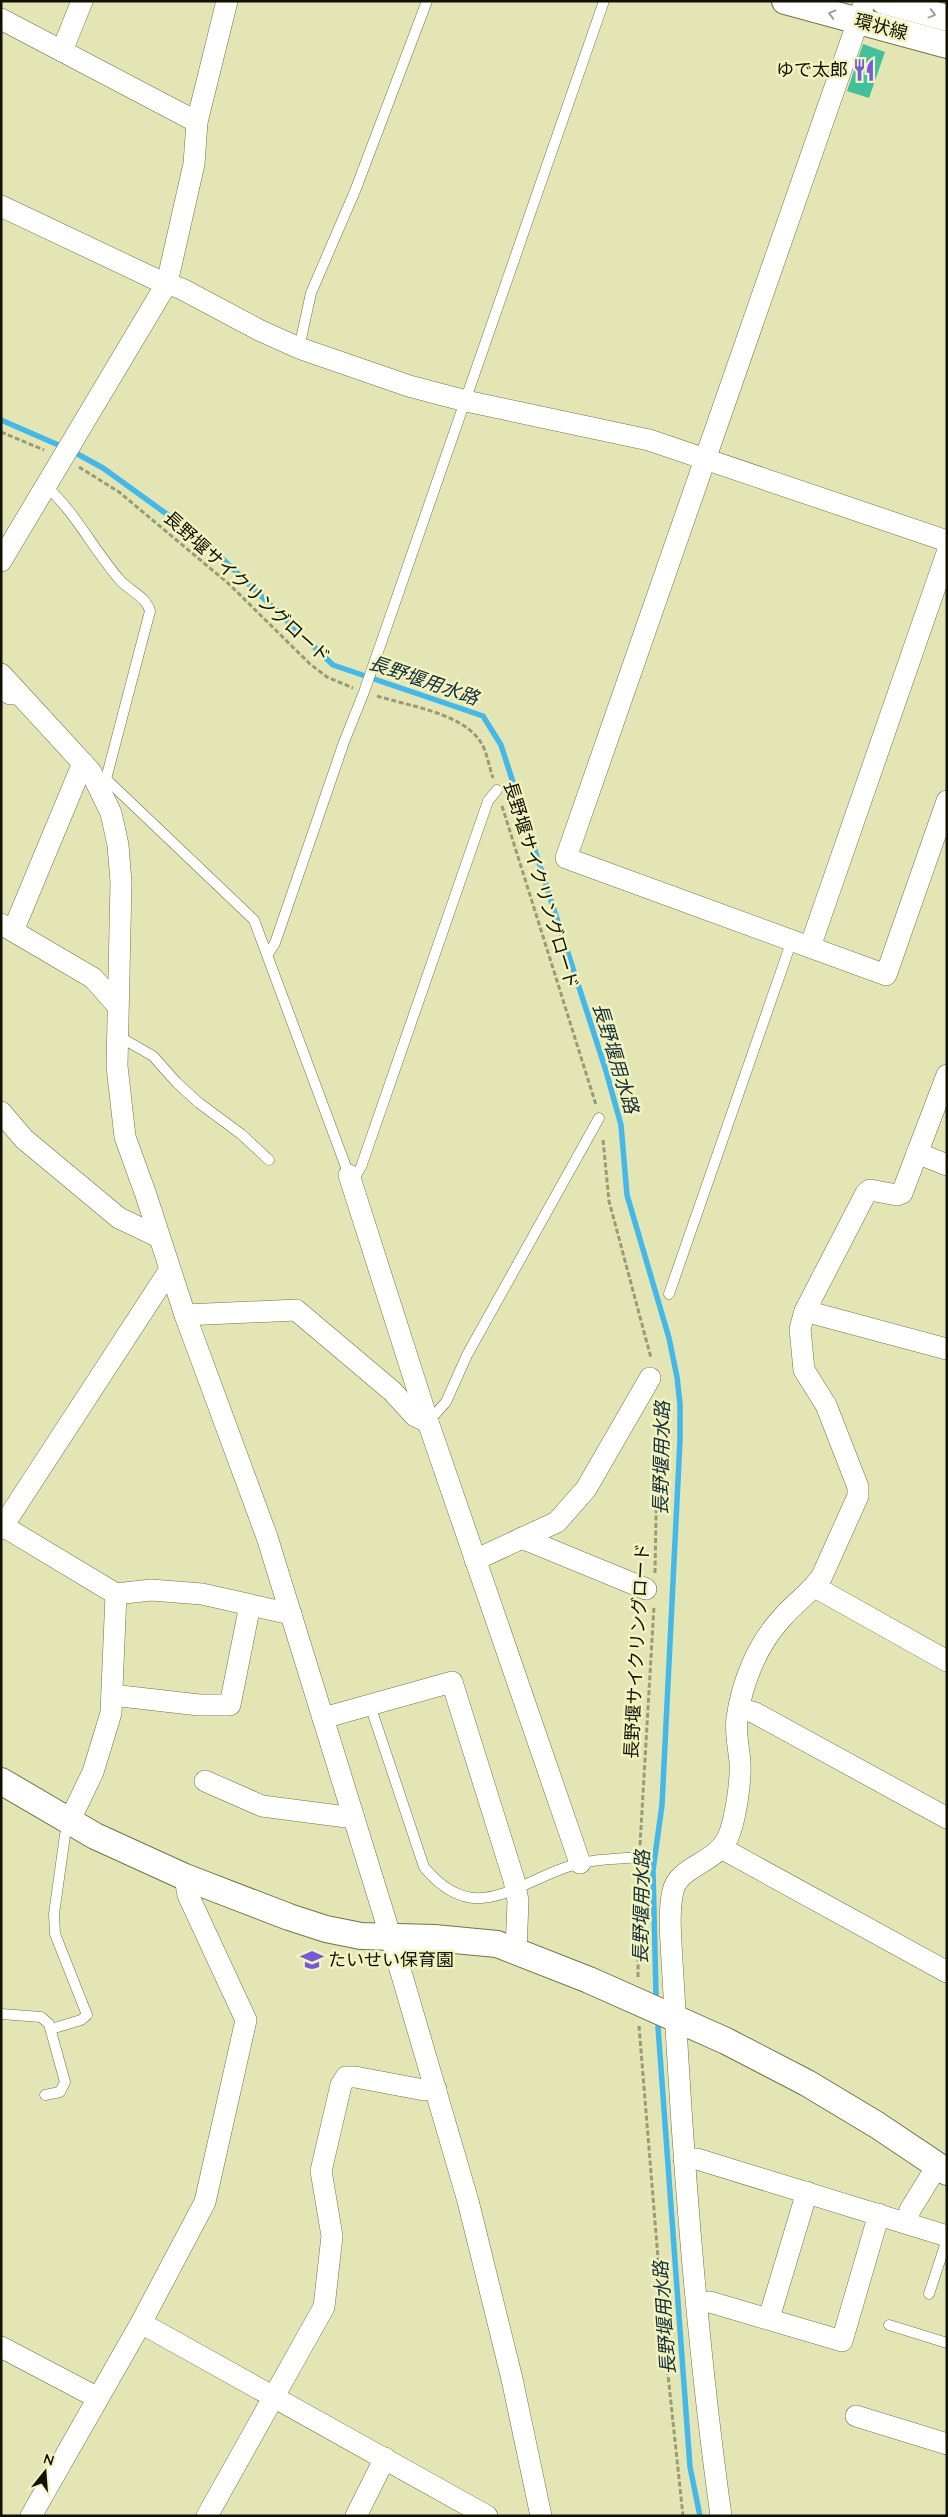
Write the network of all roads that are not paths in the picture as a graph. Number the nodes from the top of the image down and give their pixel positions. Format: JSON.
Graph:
{"nodes":[{"id":1,"x":82,"y":1,"type":"edge"},
{"id":2,"x":227,"y":1,"type":"edge"},
{"id":3,"x":427,"y":1,"type":"edge"},
{"id":4,"x":604,"y":1,"type":"edge"},
{"id":5,"x":785,"y":1,"type":"edge"},
{"id":6,"x":884,"y":1,"type":"edge"},
{"id":7,"x":862,"y":11,"type":"edge"},
{"id":8,"x":947,"y":18,"type":"edge"},
{"id":9,"x":1,"y":19,"type":"edge"},
{"id":10,"x":947,"y":45,"type":"edge"},
{"id":11,"x":62,"y":51,"type":"junction"},
{"id":12,"x":197,"y":122,"type":"junction"},
{"id":13,"x":1,"y":206,"type":"edge"},
{"id":14,"x":167,"y":283,"type":"junction"},
{"id":15,"x":299,"y":348,"type":"junction"},
{"id":16,"x":466,"y":402,"type":"junction"},
{"id":17,"x":705,"y":458,"type":"junction"},
{"id":18,"x":46,"y":486,"type":"junction"},
{"id":19,"x":947,"y":541,"type":"edge"},
{"id":20,"x":947,"y":553,"type":"edge"},
{"id":21,"x":1,"y":561,"type":"edge"},
{"id":22,"x":1,"y":674,"type":"edge"},
{"id":23,"x":1,"y":695,"type":"edge"},
{"id":24,"x":25,"y":700,"type":"junction"},
{"id":25,"x":83,"y":763,"type":"junction"},
{"id":26,"x":102,"y":781,"type":"junction"},
{"id":27,"x":497,"y":790,"type":"road end"},
{"id":28,"x":947,"y":801,"type":"edge"},
{"id":29,"x":7,"y":927,"type":"edge"},
{"id":30,"x":801,"y":943,"type":"junction"},
{"id":31,"x":268,"y":954,"type":"junction"},
{"id":32,"x":117,"y":1005,"type":"junction"},
{"id":33,"x":118,"y":1036,"type":"junction"},
{"id":34,"x":947,"y":1075,"type":"edge"},
{"id":35,"x":1,"y":1112,"type":"edge"},
{"id":36,"x":599,"y":1118,"type":"road end"},
{"id":37,"x":918,"y":1153,"type":"junction"},
{"id":38,"x":269,"y":1160,"type":"dead end"},
{"id":39,"x":947,"y":1165,"type":"edge"},
{"id":40,"x":350,"y":1179,"type":"junction"},
{"id":41,"x":159,"y":1237,"type":"junction"},
{"id":42,"x":169,"y":1271,"type":"junction"},
{"id":43,"x":669,"y":1294,"type":"dead end"},
{"id":44,"x":805,"y":1311,"type":"junction"},
{"id":45,"x":185,"y":1315,"type":"junction"},
{"id":46,"x":947,"y":1349,"type":"edge"},
{"id":47,"x":653,"y":1378,"type":"road end"},
{"id":48,"x":428,"y":1422,"type":"junction"},
{"id":49,"x":2,"y":1527,"type":"edge"},
{"id":50,"x":522,"y":1538,"type":"junction"},
{"id":51,"x":475,"y":1560,"type":"junction"},
{"id":52,"x":815,"y":1587,"type":"junction"},
{"id":53,"x":652,"y":1589,"type":"road end"},
{"id":54,"x":116,"y":1594,"type":"junction"},
{"id":55,"x":250,"y":1605,"type":"junction"},
{"id":56,"x":291,"y":1614,"type":"junction"},
{"id":57,"x":945,"y":1652,"type":"edge"},
{"id":58,"x":112,"y":1694,"type":"junction"},
{"id":59,"x":370,"y":1705,"type":"junction"},
{"id":60,"x":739,"y":1708,"type":"junction"},
{"id":61,"x":323,"y":1718,"type":"junction"},
{"id":62,"x":1,"y":1781,"type":"edge"},
{"id":63,"x":205,"y":1781,"type":"dead end"},
{"id":64,"x":354,"y":1818,"type":"junction"},
{"id":65,"x":947,"y":1818,"type":"edge"},
{"id":66,"x":68,"y":1822,"type":"junction"},
{"id":67,"x":723,"y":1849,"type":"junction"},
{"id":68,"x":640,"y":1857,"type":"road end"},
{"id":69,"x":580,"y":1863,"type":"junction"},
{"id":70,"x":185,"y":1877,"type":"junction"},
{"id":71,"x":516,"y":1890,"type":"junction"},
{"id":72,"x":391,"y":1938,"type":"junction"},
{"id":73,"x":516,"y":1951,"type":"junction"},
{"id":74,"x":947,"y":1972,"type":"edge"},
{"id":75,"x":1,"y":2014,"type":"edge"},
{"id":76,"x":675,"y":2018,"type":"junction"},
{"id":77,"x":51,"y":2029,"type":"junction"},
{"id":78,"x":436,"y":2089,"type":"junction"},
{"id":79,"x":45,"y":2095,"type":"dead end"},
{"id":80,"x":684,"y":2159,"type":"junction"},
{"id":81,"x":942,"y":2169,"type":"edge"},
{"id":82,"x":807,"y":2192,"type":"junction"},
{"id":83,"x":879,"y":2214,"type":"junction"},
{"id":84,"x":907,"y":2223,"type":"junction"},
{"id":85,"x":947,"y":2237,"type":"edge"},
{"id":86,"x":930,"y":2294,"type":"dead end"},
{"id":87,"x":697,"y":2303,"type":"junction"},
{"id":88,"x":769,"y":2318,"type":"junction"},
{"id":89,"x":141,"y":2323,"type":"junction"},
{"id":90,"x":888,"y":2325,"type":"dead end"},
{"id":91,"x":947,"y":2343,"type":"edge"},
{"id":92,"x":1,"y":2348,"type":"edge"},
{"id":93,"x":273,"y":2397,"type":"junction"},
{"id":94,"x":98,"y":2398,"type":"junction"},
{"id":95,"x":856,"y":2416,"type":"dead end"},
{"id":96,"x":947,"y":2444,"type":"edge"},
{"id":97,"x":385,"y":2458,"type":"junction"},
{"id":98,"x":31,"y":2516,"type":"edge"},
{"id":99,"x":207,"y":2516,"type":"edge"},
{"id":100,"x":356,"y":2516,"type":"edge"},
{"id":101,"x":487,"y":2516,"type":"edge"},
{"id":102,"x":541,"y":2516,"type":"edge"},
{"id":103,"x":721,"y":2516,"type":"edge"}],
"edges":[{"from":1,"to":11,"type":"street"},
{"from":2,"to":12,"type":"street"},
{"from":3,"to":15,"type":"lane"},
{"from":4,"to":16,"type":"lane"},
{"from":7,"to":5,"type":"street","name":"環状線","one_way":true},
{"from":6,"to":8,"type":"street","name":"環状線","one_way":true},
{"from":7,"to":10,"type":"street","name":"環状線"},
{"from":7,"to":17,"type":"street"},
{"from":9,"to":11,"type":"street"},
{"from":11,"to":12,"type":"street"},
{"from":12,"to":14,"type":"street"},
{"from":13,"to":14,"type":"street"},
{"from":14,"to":15,"type":"street"},
{"from":14,"to":18,"type":"street"},
{"from":15,"to":16,"type":"street"},
{"from":16,"to":17,"type":"street"},
{"from":16,"to":31,"type":"lane"},
{"from":17,"to":19,"type":"street"},
{"from":17,"to":30,"type":"street"},
{"from":18,"to":21,"type":"street"},
{"from":18,"to":26,"type":"lane"},
{"from":20,"to":30,"type":"street"},
{"from":22,"to":24,"type":"street"},
{"from":23,"to":24,"type":"lane"},
{"from":24,"to":25,"type":"street"},
{"from":25,"to":26,"type":"street"},
{"from":25,"to":29,"type":"street"},
{"from":26,"to":31,"type":"lane"},
{"from":26,"to":32,"type":"street"},
{"from":27,"to":40,"type":"lane"},
{"from":28,"to":30,"type":"street"},
{"from":29,"to":32,"type":"street"},
{"from":30,"to":43,"type":"lane"},
{"from":31,"to":40,"type":"lane"},
{"from":32,"to":33,"type":"street"},
{"from":33,"to":38,"type":"lane"},
{"from":33,"to":41,"type":"street"},
{"from":34,"to":37,"type":"street"},
{"from":35,"to":41,"type":"street"},
{"from":36,"to":48,"type":"lane"},
{"from":37,"to":39,"type":"street"},
{"from":37,"to":44,"type":"street"},
{"from":40,"to":48,"type":"street"},
{"from":41,"to":42,"type":"street"},
{"from":42,"to":45,"type":"street"},
{"from":42,"to":49,"type":"street"},
{"from":44,"to":46,"type":"street"},
{"from":44,"to":52,"type":"street"},
{"from":45,"to":48,"type":"street"},
{"from":45,"to":56,"type":"street"},
{"from":47,"to":50,"type":"street"},
{"from":48,"to":51,"type":"street"},
{"from":49,"to":54,"type":"street"},
{"from":50,"to":51,"type":"street"},
{"from":50,"to":53,"type":"street"},
{"from":51,"to":69,"type":"street"},
{"from":52,"to":57,"type":"street"},
{"from":52,"to":60,"type":"street"},
{"from":54,"to":55,"type":"street"},
{"from":54,"to":58,"type":"street"},
{"from":55,"to":56,"type":"street"},
{"from":55,"to":58,"type":"street"},
{"from":56,"to":61,"type":"street"},
{"from":58,"to":66,"type":"street"},
{"from":59,"to":61,"type":"street"},
{"from":59,"to":71,"type":"lane"},
{"from":59,"to":71,"type":"street"},
{"from":60,"to":65,"type":"street"},
{"from":60,"to":67,"type":"street"},
{"from":61,"to":64,"type":"street"},
{"from":62,"to":66,"type":"street"},
{"from":63,"to":64,"type":"street"},
{"from":64,"to":72,"type":"street"},
{"from":66,"to":70,"type":"street"},
{"from":66,"to":77,"type":"lane"},
{"from":67,"to":74,"type":"street"},
{"from":67,"to":76,"type":"street"},
{"from":68,"to":69,"type":"lane"},
{"from":69,"to":71,"type":"lane"},
{"from":70,"to":72,"type":"street"},
{"from":70,"to":89,"type":"street"},
{"from":71,"to":73,"type":"street"},
{"from":72,"to":73,"type":"street"},
{"from":72,"to":78,"type":"street"},
{"from":73,"to":76,"type":"street"},
{"from":75,"to":77,"type":"lane"},
{"from":76,"to":80,"type":"street"},
{"from":76,"to":81,"type":"street"},
{"from":77,"to":79,"type":"lane"},
{"from":78,"to":93,"type":"street"},
{"from":78,"to":102,"type":"street"},
{"from":80,"to":82,"type":"street"},
{"from":80,"to":87,"type":"street"},
{"from":81,"to":84,"type":"street"},
{"from":82,"to":83,"type":"street"},
{"from":82,"to":88,"type":"street"},
{"from":83,"to":84,"type":"street"},
{"from":83,"to":88,"type":"street"},
{"from":84,"to":85,"type":"street"},
{"from":85,"to":86,"type":"lane"},
{"from":87,"to":88,"type":"street"},
{"from":87,"to":103,"type":"street"},
{"from":89,"to":93,"type":"street"},
{"from":89,"to":94,"type":"street"},
{"from":90,"to":91,"type":"lane"},
{"from":92,"to":94,"type":"street"},
{"from":93,"to":97,"type":"street"},
{"from":93,"to":99,"type":"street"},
{"from":94,"to":98,"type":"street"},
{"from":95,"to":96,"type":"street"},
{"from":97,"to":100,"type":"street"},
{"from":97,"to":101,"type":"street"}]}
